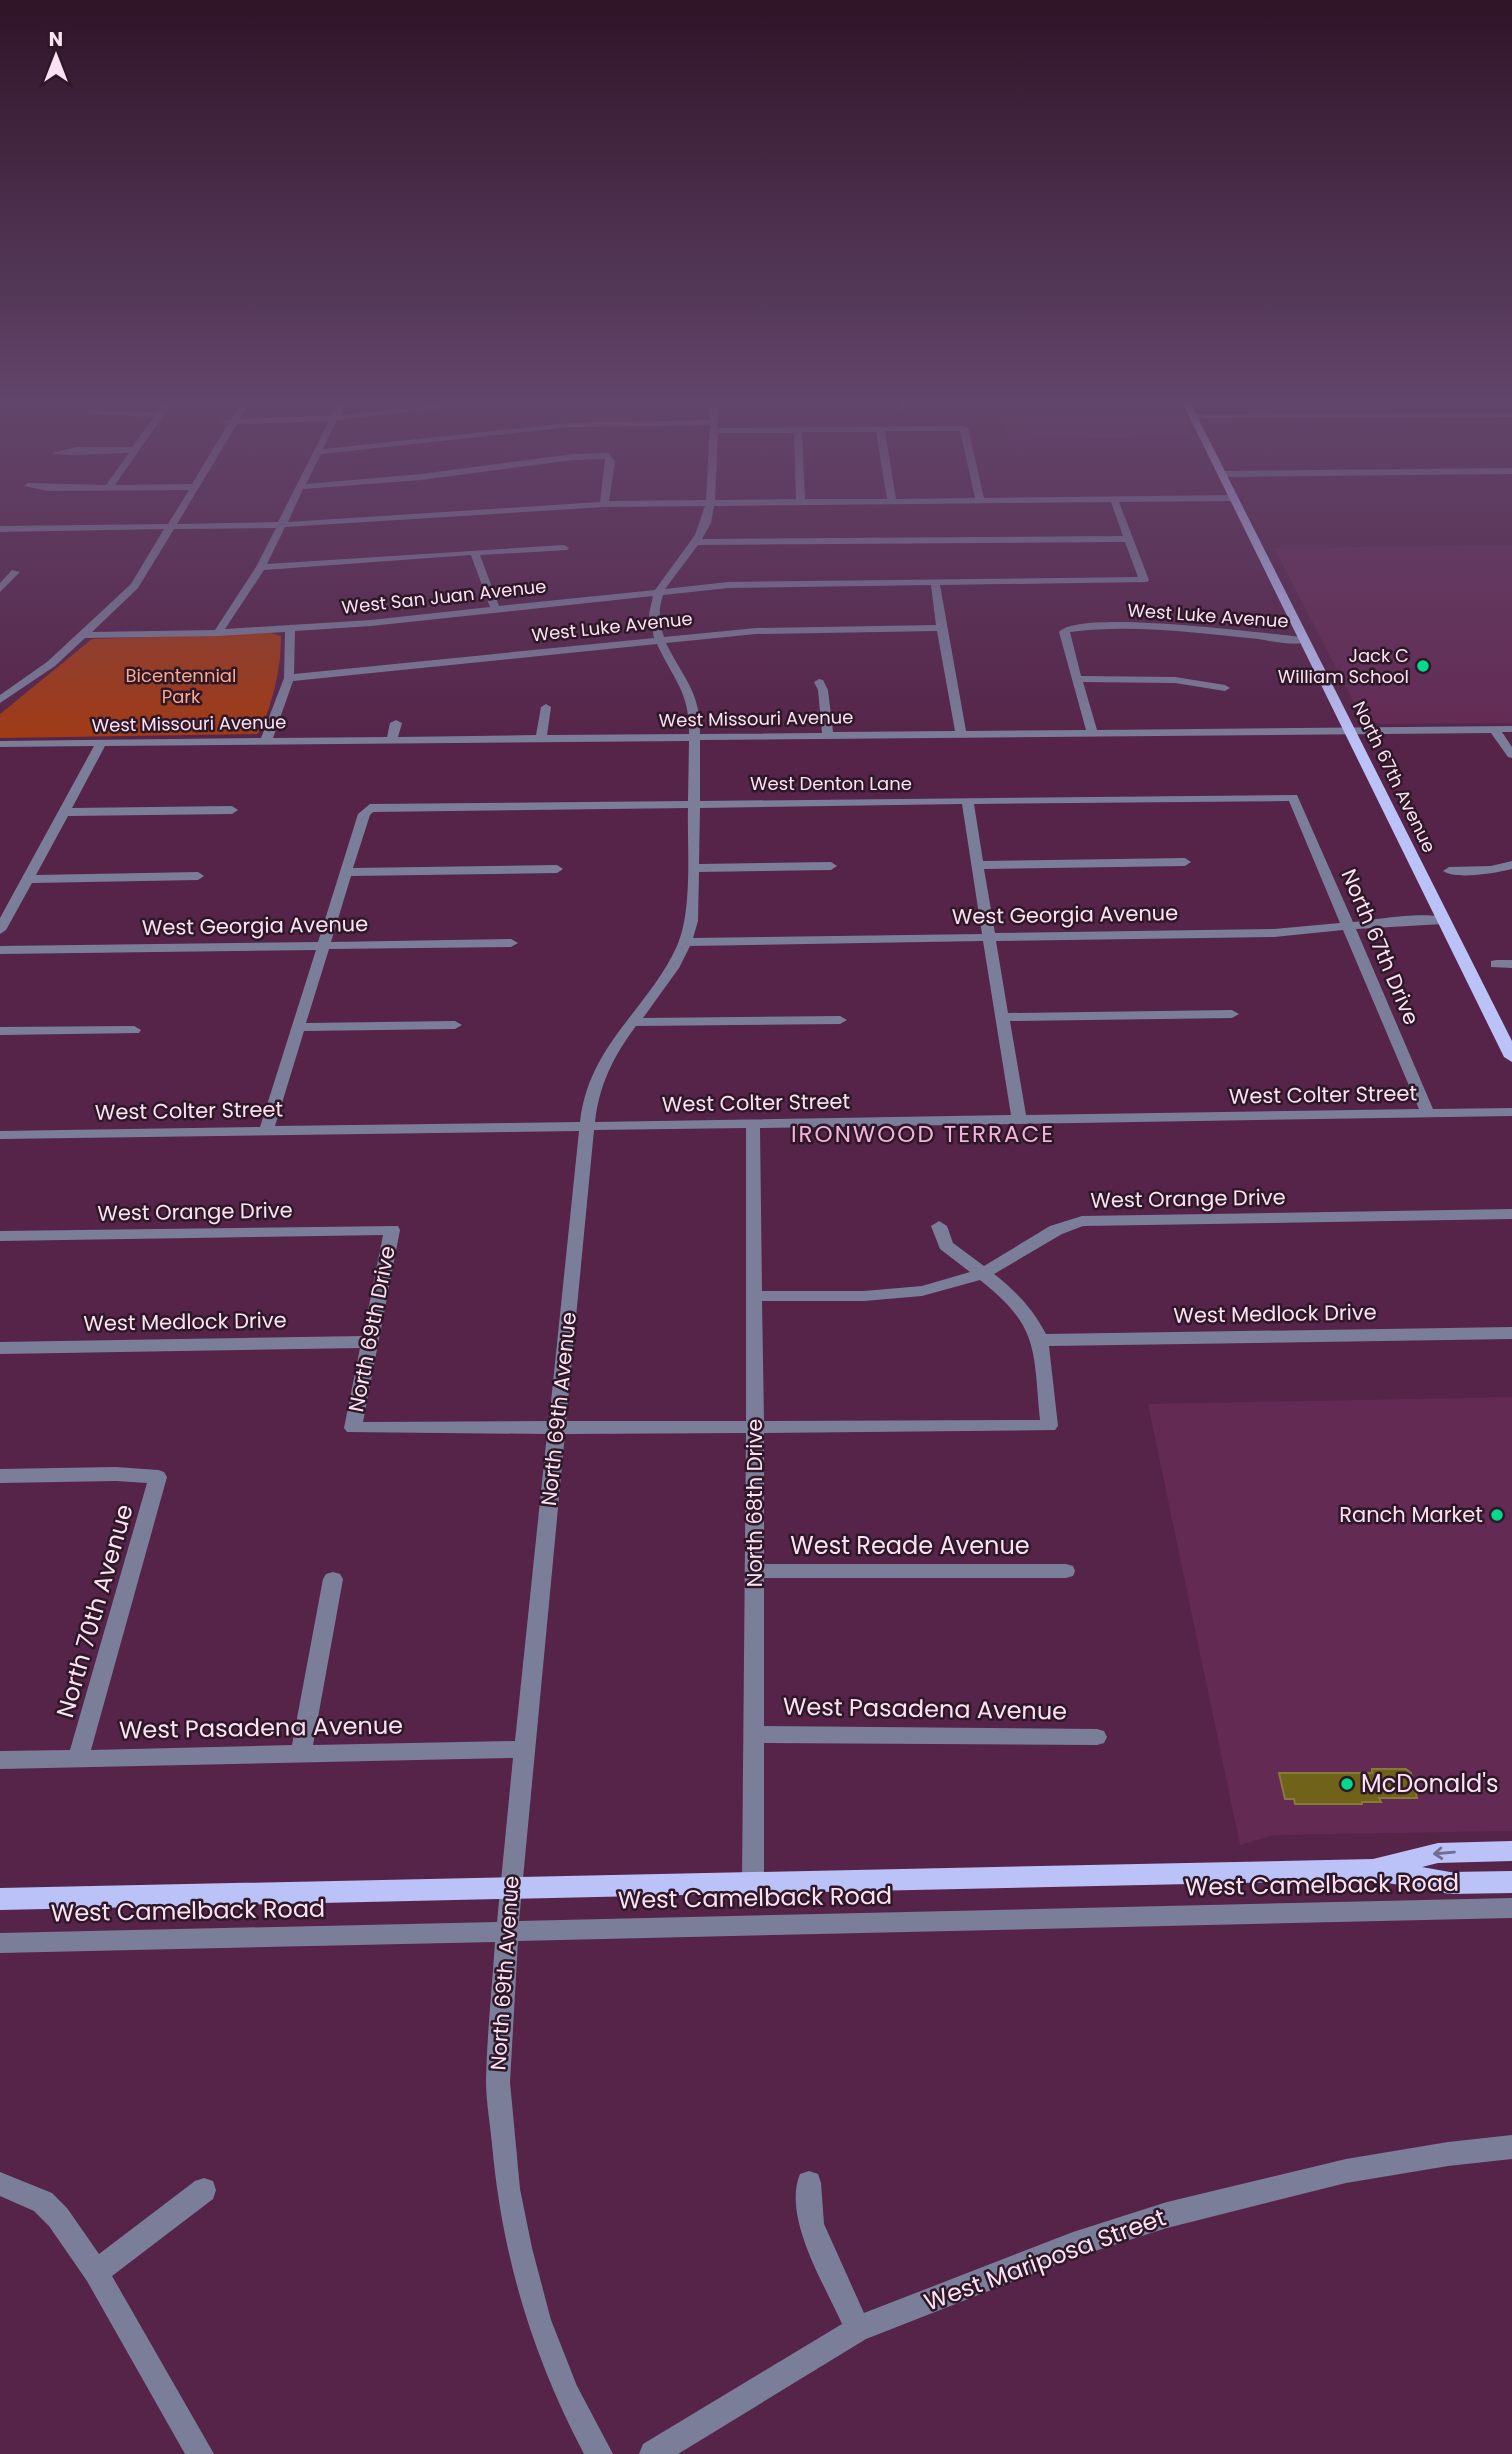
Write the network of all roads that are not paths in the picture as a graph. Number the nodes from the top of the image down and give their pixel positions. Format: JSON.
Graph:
{"nodes":[{"id":1,"x":172,"y":515,"type":"edge"},
{"id":2,"x":287,"y":515,"type":"edge"},
{"id":3,"x":442,"y":515,"type":"edge"},
{"id":4,"x":707,"y":515,"type":"edge"},
{"id":5,"x":1120,"y":515,"type":"edge"},
{"id":6,"x":1244,"y":515,"type":"edge"},
{"id":7,"x":281,"y":525,"type":"junction"},
{"id":8,"x":164,"y":528,"type":"junction"},
{"id":9,"x":0,"y":529,"type":"edge"},
{"id":10,"x":1129,"y":539,"type":"junction"},
{"id":11,"x":694,"y":542,"type":"junction"},
{"id":12,"x":564,"y":548,"type":"dead end"},
{"id":13,"x":474,"y":552,"type":"junction"},
{"id":14,"x":261,"y":567,"type":"junction"},
{"id":15,"x":0,"y":571,"type":"edge"},
{"id":16,"x":935,"y":582,"type":"junction"},
{"id":17,"x":0,"y":589,"type":"edge"},
{"id":18,"x":658,"y":592,"type":"junction"},
{"id":19,"x":368,"y":607,"type":"dead end"},
{"id":20,"x":495,"y":608,"type":"junction"},
{"id":21,"x":371,"y":623,"type":"junction"},
{"id":22,"x":940,"y":628,"type":"junction"},
{"id":23,"x":290,"y":629,"type":"junction"},
{"id":24,"x":218,"y":633,"type":"junction"},
{"id":25,"x":83,"y":635,"type":"junction"},
{"id":26,"x":660,"y":639,"type":"junction"},
{"id":27,"x":1305,"y":640,"type":"junction"},
{"id":28,"x":289,"y":678,"type":"junction"},
{"id":29,"x":1077,"y":679,"type":"junction"},
{"id":30,"x":819,"y":682,"type":"dead end"},
{"id":31,"x":1225,"y":688,"type":"dead end"},
{"id":32,"x":0,"y":701,"type":"edge"},
{"id":33,"x":546,"y":707,"type":"dead end"},
{"id":34,"x":396,"y":723,"type":"dead end"},
{"id":35,"x":1494,"y":729,"type":"junction"},
{"id":36,"x":1512,"y":729,"type":"edge"},
{"id":37,"x":1350,"y":730,"type":"junction"},
{"id":38,"x":1092,"y":733,"type":"junction"},
{"id":39,"x":961,"y":734,"type":"junction"},
{"id":40,"x":828,"y":735,"type":"junction"},
{"id":41,"x":697,"y":737,"type":"junction"},
{"id":42,"x":541,"y":738,"type":"junction"},
{"id":43,"x":392,"y":740,"type":"junction"},
{"id":44,"x":266,"y":741,"type":"junction"},
{"id":45,"x":101,"y":743,"type":"junction"},
{"id":46,"x":0,"y":744,"type":"edge"},
{"id":47,"x":1512,"y":755,"type":"edge"},
{"id":48,"x":1293,"y":797,"type":"joint"},
{"id":49,"x":967,"y":800,"type":"junction"},
{"id":50,"x":693,"y":802,"type":"junction"},
{"id":51,"x":232,"y":810,"type":"dead end"},
{"id":52,"x":66,"y":812,"type":"junction"},
{"id":53,"x":1185,"y":862,"type":"dead end"},
{"id":54,"x":1512,"y":864,"type":"edge"},
{"id":55,"x":978,"y":865,"type":"junction"},
{"id":56,"x":831,"y":866,"type":"dead end"},
{"id":57,"x":693,"y":868,"type":"junction"},
{"id":58,"x":557,"y":870,"type":"dead end"},
{"id":59,"x":1449,"y":871,"type":"dead end"},
{"id":60,"x":348,"y":872,"type":"junction"},
{"id":61,"x":198,"y":876,"type":"dead end"},
{"id":62,"x":30,"y":879,"type":"junction"},
{"id":63,"x":1443,"y":920,"type":"junction"},
{"id":64,"x":1348,"y":927,"type":"junction"},
{"id":65,"x":0,"y":930,"type":"edge"},
{"id":66,"x":990,"y":937,"type":"junction"},
{"id":67,"x":687,"y":942,"type":"junction"},
{"id":68,"x":511,"y":943,"type":"dead end"},
{"id":69,"x":322,"y":946,"type":"junction"},
{"id":70,"x":0,"y":950,"type":"edge"},
{"id":71,"x":1496,"y":964,"type":"dead end"},
{"id":72,"x":1512,"y":964,"type":"edge"},
{"id":73,"x":1232,"y":1014,"type":"dead end"},
{"id":74,"x":1002,"y":1017,"type":"junction"},
{"id":75,"x":839,"y":1020,"type":"dead end"},
{"id":76,"x":631,"y":1023,"type":"junction"},
{"id":77,"x":455,"y":1026,"type":"dead end"},
{"id":78,"x":298,"y":1027,"type":"junction"},
{"id":79,"x":134,"y":1030,"type":"dead end"},
{"id":80,"x":0,"y":1031,"type":"edge"},
{"id":81,"x":1512,"y":1057,"type":"edge"},
{"id":82,"x":1512,"y":1112,"type":"edge"},
{"id":83,"x":1428,"y":1114,"type":"junction"},
{"id":84,"x":1020,"y":1120,"type":"junction"},
{"id":85,"x":752,"y":1124,"type":"junction"},
{"id":86,"x":587,"y":1126,"type":"junction"},
{"id":87,"x":266,"y":1131,"type":"junction"},
{"id":88,"x":0,"y":1135,"type":"edge"},
{"id":89,"x":1512,"y":1214,"type":"edge"},
{"id":90,"x":939,"y":1226,"type":"dead end"},
{"id":91,"x":391,"y":1230,"type":"joint"},
{"id":92,"x":0,"y":1236,"type":"edge"},
{"id":93,"x":985,"y":1273,"type":"junction"},
{"id":94,"x":754,"y":1296,"type":"junction"},
{"id":95,"x":1512,"y":1333,"type":"edge"},
{"id":96,"x":1040,"y":1340,"type":"junction"},
{"id":97,"x":370,"y":1342,"type":"junction"},
{"id":98,"x":0,"y":1348,"type":"edge"},
{"id":99,"x":755,"y":1428,"type":"junction"},
{"id":100,"x":557,"y":1429,"type":"junction"},
{"id":101,"x":0,"y":1476,"type":"edge"},
{"id":102,"x":755,"y":1571,"type":"junction"},
{"id":103,"x":1066,"y":1571,"type":"dead end"},
{"id":104,"x":333,"y":1579,"type":"dead end"},
{"id":105,"x":752,"y":1734,"type":"junction"},
{"id":106,"x":1097,"y":1738,"type":"dead end"},
{"id":107,"x":524,"y":1749,"type":"junction"},
{"id":108,"x":301,"y":1754,"type":"junction"},
{"id":109,"x":78,"y":1758,"type":"junction"},
{"id":110,"x":0,"y":1760,"type":"edge"},
{"id":111,"x":1512,"y":1851,"type":"edge"},
{"id":112,"x":1371,"y":1869,"type":"junction"},
{"id":113,"x":1512,"y":1882,"type":"edge"},
{"id":114,"x":753,"y":1883,"type":"junction"},
{"id":115,"x":510,"y":1888,"type":"junction"},
{"id":116,"x":0,"y":1899,"type":"edge"},
{"id":117,"x":1512,"y":1908,"type":"edge"},
{"id":118,"x":507,"y":1931,"type":"junction"},
{"id":119,"x":0,"y":1943,"type":"edge"},
{"id":120,"x":1512,"y":2147,"type":"edge"},
{"id":121,"x":809,"y":2183,"type":"dead end"},
{"id":122,"x":3,"y":2184,"type":"edge"},
{"id":123,"x":204,"y":2190,"type":"dead end"},
{"id":124,"x":96,"y":2272,"type":"junction"},
{"id":125,"x":858,"y":2329,"type":"junction"},
{"id":126,"x":200,"y":2454,"type":"edge"},
{"id":127,"x":600,"y":2454,"type":"edge"},
{"id":128,"x":653,"y":2454,"type":"edge"}],
"edges":[{"from":1,"to":8,"type":"street"},
{"from":2,"to":7,"type":"street"},
{"from":3,"to":7,"type":"street"},
{"from":4,"to":11,"type":"street","name":"North 69th Avenue"},
{"from":5,"to":10,"type":"street"},
{"from":6,"to":27,"type":"main road","name":"North 67th Avenue"},
{"from":7,"to":8,"type":"street"},
{"from":7,"to":14,"type":"street"},
{"from":8,"to":9,"type":"street"},
{"from":8,"to":25,"type":"street"},
{"from":10,"to":11,"type":"street"},
{"from":10,"to":16,"type":"street","name":"West San Juan Avenue"},
{"from":11,"to":18,"type":"street","name":"North 69th Avenue"},
{"from":12,"to":13,"type":"street"},
{"from":13,"to":14,"type":"street"},
{"from":13,"to":20,"type":"street"},
{"from":14,"to":24,"type":"street"},
{"from":15,"to":17,"type":"street"},
{"from":16,"to":18,"type":"street","name":"West San Juan Avenue"},
{"from":16,"to":22,"type":"street"},
{"from":18,"to":20,"type":"street","name":"West San Juan Avenue"},
{"from":18,"to":26,"type":"street","name":"North 69th Avenue"},
{"from":19,"to":21,"type":"street"},
{"from":20,"to":21,"type":"street","name":"West San Juan Avenue"},
{"from":21,"to":23,"type":"street","name":"West San Juan Avenue"},
{"from":22,"to":26,"type":"street","name":"West Luke Avenue"},
{"from":22,"to":39,"type":"street"},
{"from":23,"to":24,"type":"street","name":"West San Juan Avenue"},
{"from":23,"to":28,"type":"street"},
{"from":24,"to":25,"type":"street","name":"West San Juan Avenue"},
{"from":25,"to":32,"type":"street"},
{"from":26,"to":28,"type":"street","name":"West Luke Avenue"},
{"from":26,"to":41,"type":"street","name":"North 69th Avenue"},
{"from":27,"to":29,"type":"street","name":"West Luke Avenue"},
{"from":27,"to":37,"type":"main road","name":"North 67th Avenue"},
{"from":28,"to":44,"type":"street"},
{"from":29,"to":31,"type":"street"},
{"from":29,"to":38,"type":"street"},
{"from":30,"to":40,"type":"street"},
{"from":33,"to":42,"type":"street"},
{"from":34,"to":43,"type":"street"},
{"from":35,"to":36,"type":"street","name":"West Missouri Avenue"},
{"from":35,"to":37,"type":"street","name":"West Missouri Avenue"},
{"from":35,"to":47,"type":"street"},
{"from":37,"to":38,"type":"street","name":"West Missouri Avenue"},
{"from":37,"to":63,"type":"main road","name":"North 67th Avenue"},
{"from":38,"to":39,"type":"street","name":"West Missouri Avenue"},
{"from":39,"to":40,"type":"street","name":"West Missouri Avenue"},
{"from":40,"to":41,"type":"street","name":"West Missouri Avenue"},
{"from":41,"to":42,"type":"street","name":"West Missouri Avenue"},
{"from":41,"to":50,"type":"street","name":"North 69th Avenue"},
{"from":42,"to":43,"type":"street","name":"West Missouri Avenue"},
{"from":43,"to":44,"type":"street","name":"West Missouri Avenue"},
{"from":44,"to":45,"type":"street","name":"West Missouri Avenue"},
{"from":45,"to":46,"type":"street","name":"West Missouri Avenue"},
{"from":45,"to":52,"type":"street"},
{"from":48,"to":49,"type":"street","name":"West Denton Lane"},
{"from":48,"to":64,"type":"street","name":"North 67th Drive"},
{"from":49,"to":50,"type":"street","name":"West Denton Lane"},
{"from":49,"to":55,"type":"street"},
{"from":50,"to":57,"type":"street","name":"North 69th Avenue"},
{"from":50,"to":60,"type":"street","name":"West Denton Lane"},
{"from":51,"to":52,"type":"street"},
{"from":52,"to":62,"type":"street"},
{"from":53,"to":55,"type":"street"},
{"from":54,"to":59,"type":"street"},
{"from":55,"to":66,"type":"street"},
{"from":56,"to":57,"type":"street"},
{"from":57,"to":67,"type":"street","name":"North 69th Avenue"},
{"from":58,"to":60,"type":"street"},
{"from":60,"to":69,"type":"street"},
{"from":61,"to":62,"type":"street"},
{"from":62,"to":65,"type":"street"},
{"from":63,"to":64,"type":"street","name":"West Georgia Avenue"},
{"from":63,"to":81,"type":"main road","name":"North 67th Avenue"},
{"from":64,"to":66,"type":"street","name":"West Georgia Avenue"},
{"from":64,"to":83,"type":"street","name":"North 67th Drive"},
{"from":66,"to":67,"type":"street","name":"West Georgia Avenue"},
{"from":66,"to":74,"type":"street"},
{"from":67,"to":76,"type":"street","name":"North 69th Avenue"},
{"from":68,"to":69,"type":"street","name":"West Georgia Avenue"},
{"from":69,"to":70,"type":"street","name":"West Georgia Avenue"},
{"from":69,"to":78,"type":"street"},
{"from":71,"to":72,"type":"street"},
{"from":73,"to":74,"type":"street"},
{"from":74,"to":84,"type":"street"},
{"from":75,"to":76,"type":"street"},
{"from":76,"to":86,"type":"street","name":"North 69th Avenue"},
{"from":77,"to":78,"type":"street"},
{"from":78,"to":87,"type":"street"},
{"from":79,"to":80,"type":"street"},
{"from":82,"to":83,"type":"street","name":"West Colter Street"},
{"from":83,"to":84,"type":"street","name":"West Colter Street"},
{"from":84,"to":85,"type":"street","name":"West Colter Street"},
{"from":85,"to":86,"type":"street","name":"West Colter Street"},
{"from":85,"to":94,"type":"street","name":"North 68th Drive"},
{"from":86,"to":87,"type":"street","name":"West Colter Street"},
{"from":86,"to":100,"type":"street","name":"North 69th Avenue"},
{"from":87,"to":88,"type":"street","name":"West Colter Street"},
{"from":89,"to":93,"type":"street","name":"West Orange Drive"},
{"from":90,"to":93,"type":"street"},
{"from":91,"to":92,"type":"street","name":"West Orange Drive"},
{"from":91,"to":97,"type":"street","name":"North 69th Drive"},
{"from":93,"to":94,"type":"street","name":"West Orange Drive"},
{"from":93,"to":96,"type":"street"},
{"from":94,"to":99,"type":"street","name":"North 68th Drive"},
{"from":95,"to":96,"type":"street","name":"West Medlock Drive"},
{"from":96,"to":99,"type":"street"},
{"from":97,"to":98,"type":"street","name":"West Medlock Drive"},
{"from":97,"to":100,"type":"street","name":"North 69th Drive"},
{"from":99,"to":100,"type":"street"},
{"from":99,"to":102,"type":"street","name":"North 68th Drive"},
{"from":100,"to":107,"type":"street","name":"North 69th Avenue"},
{"from":101,"to":109,"type":"street","name":"North 70th Avenue"},
{"from":102,"to":103,"type":"street","name":"West Reade Avenue"},
{"from":102,"to":105,"type":"street","name":"North 68th Drive"},
{"from":104,"to":108,"type":"street"},
{"from":105,"to":106,"type":"street","name":"West Pasadena Avenue"},
{"from":105,"to":114,"type":"street","name":"North 68th Drive"},
{"from":107,"to":108,"type":"street","name":"West Pasadena Avenue"},
{"from":107,"to":115,"type":"street","name":"North 69th Avenue"},
{"from":108,"to":109,"type":"street","name":"West Pasadena Avenue"},
{"from":109,"to":110,"type":"street","name":"West Pasadena Avenue"},
{"from":111,"to":112,"type":"main road","name":"West Camelback Road","one_way":true},
{"from":112,"to":113,"type":"main road","name":"West Camelback Road"},
{"from":112,"to":114,"type":"main road","name":"West Camelback Road"},
{"from":114,"to":115,"type":"main road","name":"West Camelback Road"},
{"from":115,"to":116,"type":"main road","name":"West Camelback Road"},
{"from":115,"to":118,"type":"street","name":"North 69th Avenue"},
{"from":117,"to":118,"type":"street","name":"West Camelback Road"},
{"from":118,"to":119,"type":"street","name":"West Camelback Road"},
{"from":118,"to":127,"type":"street","name":"North 69th Avenue"},
{"from":120,"to":125,"type":"street","name":"West Mariposa Street"},
{"from":121,"to":125,"type":"street"},
{"from":122,"to":124,"type":"street"},
{"from":123,"to":124,"type":"street"},
{"from":124,"to":126,"type":"street"},
{"from":125,"to":128,"type":"street","name":"West Mariposa Street"}]}
